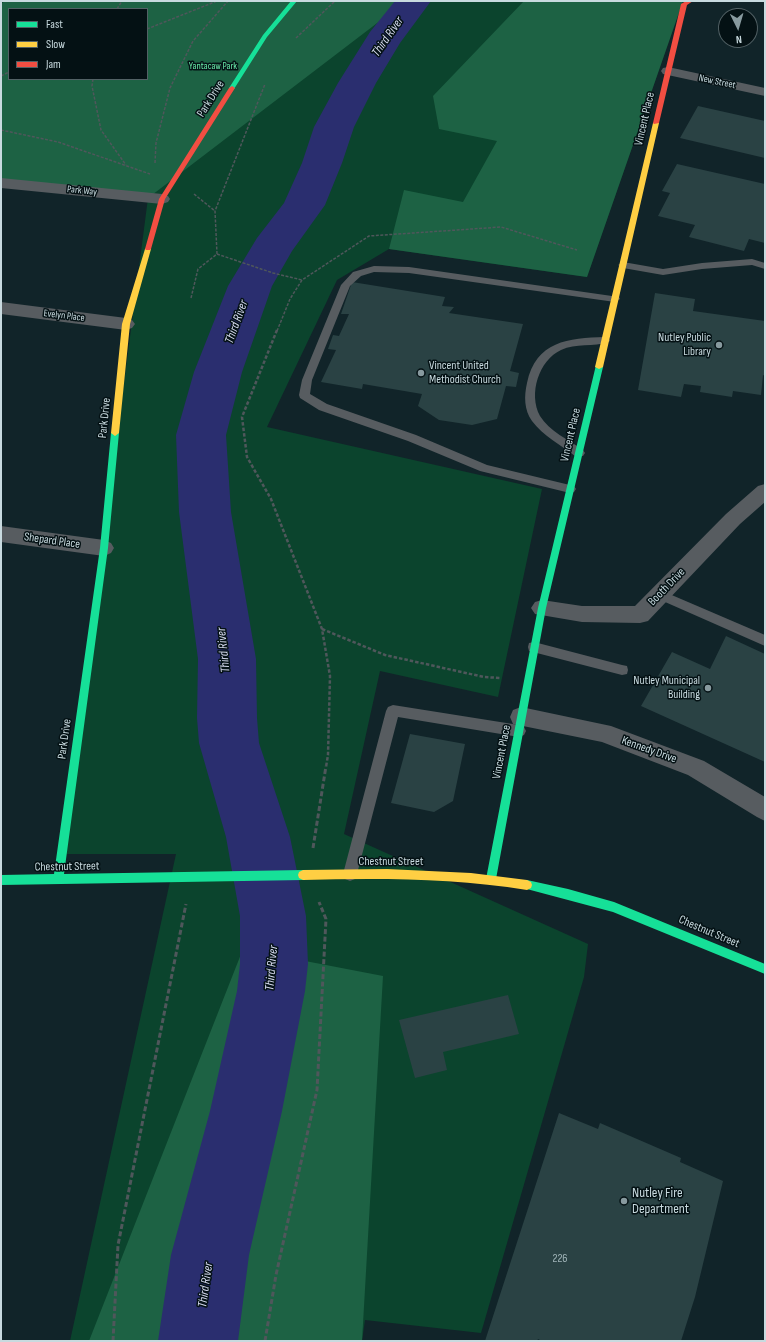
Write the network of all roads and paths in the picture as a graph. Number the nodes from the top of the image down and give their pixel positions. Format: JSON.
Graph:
{"nodes":[{"id":1,"x":217,"y":1,"type":"edge"},
{"id":2,"x":228,"y":1,"type":"edge"},
{"id":3,"x":294,"y":1,"type":"edge"},
{"id":4,"x":335,"y":1,"type":"edge"},
{"id":5,"x":690,"y":1,"type":"edge"},
{"id":6,"x":148,"y":29,"type":"edge"},
{"id":7,"x":291,"y":42,"type":"dead end"},
{"id":8,"x":668,"y":71,"type":"junction"},
{"id":9,"x":93,"y":80,"type":"edge"},
{"id":10,"x":266,"y":80,"type":"dead end"},
{"id":11,"x":765,"y":92,"type":"edge"},
{"id":12,"x":1,"y":130,"type":"edge"},
{"id":13,"x":126,"y":165,"type":"junction"},
{"id":14,"x":155,"y":176,"type":"junction"},
{"id":15,"x":173,"y":182,"type":"junction"},
{"id":16,"x":1,"y":183,"type":"edge"},
{"id":17,"x":162,"y":199,"type":"junction"},
{"id":18,"x":215,"y":211,"type":"junction"},
{"id":19,"x":577,"y":250,"type":"dead end"},
{"id":20,"x":218,"y":254,"type":"junction"},
{"id":21,"x":623,"y":265,"type":"junction"},
{"id":22,"x":765,"y":266,"type":"edge"},
{"id":23,"x":302,"y":280,"type":"junction"},
{"id":24,"x":191,"y":298,"type":"dead end"},
{"id":25,"x":615,"y":299,"type":"junction"},
{"id":26,"x":1,"y":308,"type":"edge"},
{"id":27,"x":126,"y":324,"type":"junction"},
{"id":28,"x":605,"y":340,"type":"junction"},
{"id":29,"x":579,"y":453,"type":"junction"},
{"id":30,"x":570,"y":489,"type":"junction"},
{"id":31,"x":765,"y":491,"type":"edge"},
{"id":32,"x":1,"y":534,"type":"edge"},
{"id":33,"x":104,"y":548,"type":"junction"},
{"id":34,"x":660,"y":595,"type":"junction"},
{"id":35,"x":542,"y":608,"type":"junction"},
{"id":36,"x":322,"y":629,"type":"junction"},
{"id":37,"x":765,"y":641,"type":"edge"},
{"id":38,"x":534,"y":647,"type":"junction"},
{"id":39,"x":622,"y":670,"type":"dead end"},
{"id":40,"x":528,"y":681,"type":"junction"},
{"id":41,"x":520,"y":724,"type":"junction"},
{"id":42,"x":765,"y":810,"type":"edge"},
{"id":43,"x":350,"y":874,"type":"junction"},
{"id":44,"x":309,"y":875,"type":"junction"},
{"id":45,"x":192,"y":877,"type":"junction"},
{"id":46,"x":58,"y":879,"type":"junction"},
{"id":47,"x":491,"y":879,"type":"junction"},
{"id":48,"x":1,"y":880,"type":"edge"},
{"id":49,"x":765,"y":969,"type":"edge"},
{"id":50,"x":113,"y":1341,"type":"edge"},
{"id":51,"x":265,"y":1341,"type":"edge"}],
"edges":[{"from":1,"to":6,"type":"path"},
{"from":2,"to":14,"type":"path"},
{"from":3,"to":15,"type":"street","name":"Park Drive"},
{"from":4,"to":7,"type":"path"},
{"from":5,"to":8,"type":"street","name":"Vincent Place"},
{"from":8,"to":11,"type":"street","name":"New Street"},
{"from":8,"to":21,"type":"street","name":"Vincent Place"},
{"from":9,"to":13,"type":"path"},
{"from":10,"to":18,"type":"path"},
{"from":12,"to":13,"type":"path"},
{"from":13,"to":14,"type":"path"},
{"from":14,"to":15,"type":"path"},
{"from":15,"to":17,"type":"street","name":"Park Drive"},
{"from":15,"to":18,"type":"path"},
{"from":16,"to":17,"type":"street","name":"Park Way"},
{"from":17,"to":27,"type":"street","name":"Park Drive"},
{"from":18,"to":20,"type":"path"},
{"from":19,"to":23,"type":"path"},
{"from":20,"to":23,"type":"path"},
{"from":20,"to":24,"type":"path"},
{"from":21,"to":22,"type":"lane"},
{"from":21,"to":25,"type":"street","name":"Vincent Place"},
{"from":23,"to":36,"type":"path"},
{"from":25,"to":28,"type":"street","name":"Vincent Place"},
{"from":25,"to":30,"type":"lane"},
{"from":26,"to":27,"type":"street","name":"Evelyn Place"},
{"from":27,"to":33,"type":"street","name":"Park Drive"},
{"from":28,"to":29,"type":"street","name":"Vincent Place"},
{"from":28,"to":29,"type":"lane"},
{"from":29,"to":30,"type":"street","name":"Vincent Place"},
{"from":30,"to":35,"type":"street","name":"Vincent Place"},
{"from":31,"to":34,"type":"street","name":"Booth Drive"},
{"from":32,"to":33,"type":"street","name":"Shepard Place"},
{"from":33,"to":46,"type":"street","name":"Park Drive"},
{"from":34,"to":35,"type":"street","name":"Booth Drive"},
{"from":34,"to":37,"type":"lane"},
{"from":35,"to":38,"type":"street","name":"Vincent Place"},
{"from":36,"to":40,"type":"path"},
{"from":36,"to":44,"type":"path"},
{"from":38,"to":39,"type":"lane"},
{"from":38,"to":40,"type":"street","name":"Vincent Place"},
{"from":40,"to":41,"type":"street","name":"Vincent Place"},
{"from":41,"to":42,"type":"street","name":"Kennedy Drive"},
{"from":41,"to":43,"type":"lane"},
{"from":41,"to":47,"type":"street","name":"Vincent Place"},
{"from":43,"to":44,"type":"street","name":"Chestnut Street"},
{"from":43,"to":47,"type":"street","name":"Chestnut Street"},
{"from":44,"to":45,"type":"street","name":"Chestnut Street"},
{"from":44,"to":51,"type":"path"},
{"from":45,"to":46,"type":"street","name":"Chestnut Street"},
{"from":45,"to":50,"type":"path"},
{"from":46,"to":48,"type":"street","name":"Chestnut Street"},
{"from":47,"to":49,"type":"street","name":"Chestnut Street"}]}
